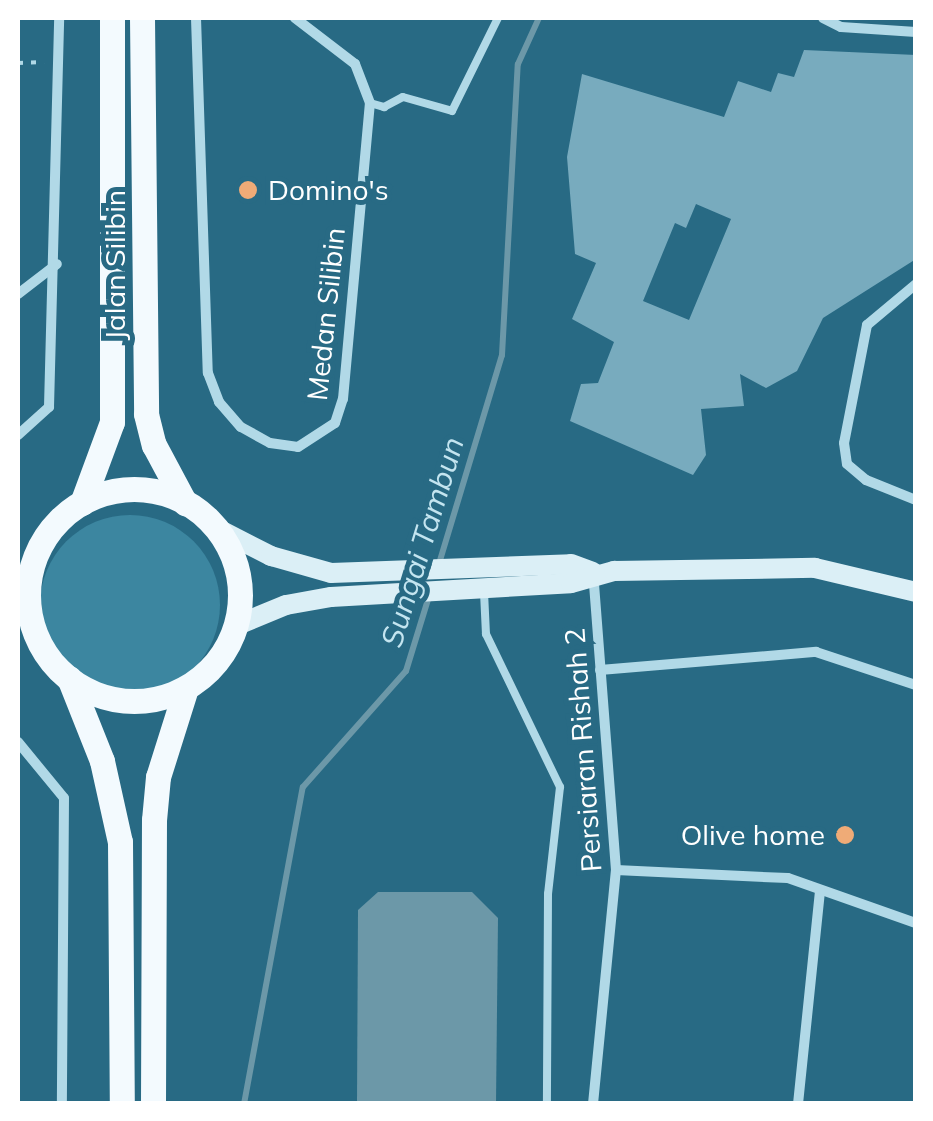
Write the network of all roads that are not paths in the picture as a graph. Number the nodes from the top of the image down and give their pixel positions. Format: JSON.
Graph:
{"nodes":[{"id":1,"x":59,"y":18,"type":"edge"},
{"id":2,"x":112,"y":18,"type":"edge"},
{"id":3,"x":142,"y":18,"type":"edge"},
{"id":4,"x":196,"y":18,"type":"edge"},
{"id":5,"x":295,"y":18,"type":"edge"},
{"id":6,"x":498,"y":18,"type":"edge"},
{"id":7,"x":823,"y":18,"type":"edge"},
{"id":8,"x":916,"y":32,"type":"edge"},
{"id":9,"x":370,"y":103,"type":"junction"},
{"id":10,"x":57,"y":264,"type":"junction"},
{"id":11,"x":916,"y":284,"type":"edge"},
{"id":12,"x":18,"y":294,"type":"edge"},
{"id":13,"x":18,"y":435,"type":"edge"},
{"id":14,"x":916,"y":500,"type":"edge"},
{"id":15,"x":82,"y":503,"type":"junction"},
{"id":16,"x":185,"y":503,"type":"junction"},
{"id":17,"x":216,"y":528,"type":"junction"},
{"id":18,"x":27,"y":561,"type":"edge"},
{"id":19,"x":593,"y":572,"type":"junction"},
{"id":20,"x":474,"y":583,"type":"junction"},
{"id":21,"x":361,"y":586,"type":"junction"},
{"id":22,"x":916,"y":592,"type":"edge"},
{"id":23,"x":235,"y":626,"type":"junction"},
{"id":24,"x":30,"y":644,"type":"edge"},
{"id":25,"x":600,"y":670,"type":"junction"},
{"id":26,"x":69,"y":678,"type":"junction"},
{"id":27,"x":916,"y":686,"type":"edge"},
{"id":28,"x":186,"y":688,"type":"junction"},
{"id":29,"x":18,"y":742,"type":"edge"},
{"id":30,"x":616,"y":870,"type":"junction"},
{"id":31,"x":820,"y":890,"type":"junction"},
{"id":32,"x":916,"y":923,"type":"edge"},
{"id":33,"x":62,"y":1104,"type":"edge"},
{"id":34,"x":122,"y":1104,"type":"edge"},
{"id":35,"x":153,"y":1104,"type":"edge"},
{"id":36,"x":547,"y":1104,"type":"edge"},
{"id":37,"x":593,"y":1104,"type":"edge"},
{"id":38,"x":798,"y":1104,"type":"edge"}],
"edges":[{"from":1,"to":10,"type":"street","name":"Jalan Silibin"},
{"from":2,"to":15,"type":"main road","name":"Jalan Silibin"},
{"from":3,"to":16,"type":"main road","name":"Jalan Silibin"},
{"from":4,"to":9,"type":"street","name":"Medan Silibin"},
{"from":5,"to":9,"type":"street"},
{"from":6,"to":9,"type":"lane"},
{"from":7,"to":8,"type":"street"},
{"from":10,"to":12,"type":"street"},
{"from":10,"to":13,"type":"street","name":"Jalan Silibin"},
{"from":11,"to":14,"type":"street"},
{"from":15,"to":16,"type":"main road"},
{"from":15,"to":18,"type":"main road"},
{"from":16,"to":17,"type":"main road"},
{"from":17,"to":21,"type":"main road"},
{"from":17,"to":23,"type":"main road"},
{"from":18,"to":24,"type":"main road"},
{"from":19,"to":20,"type":"main road"},
{"from":19,"to":22,"type":"main road"},
{"from":19,"to":25,"type":"street","name":"Persiaran Rishah 2"},
{"from":20,"to":21,"type":"main road"},
{"from":20,"to":36,"type":"lane"},
{"from":21,"to":23,"type":"main road"},
{"from":23,"to":28,"type":"main road"},
{"from":24,"to":26,"type":"main road"},
{"from":25,"to":27,"type":"street"},
{"from":25,"to":30,"type":"street","name":"Persiaran Rishah 2"},
{"from":26,"to":28,"type":"main road"},
{"from":26,"to":34,"type":"main road"},
{"from":28,"to":35,"type":"main road"},
{"from":29,"to":33,"type":"street"},
{"from":30,"to":31,"type":"street"},
{"from":30,"to":37,"type":"street","name":"Persiaran Rishah 2"},
{"from":31,"to":32,"type":"street"},
{"from":31,"to":38,"type":"street"}]}
